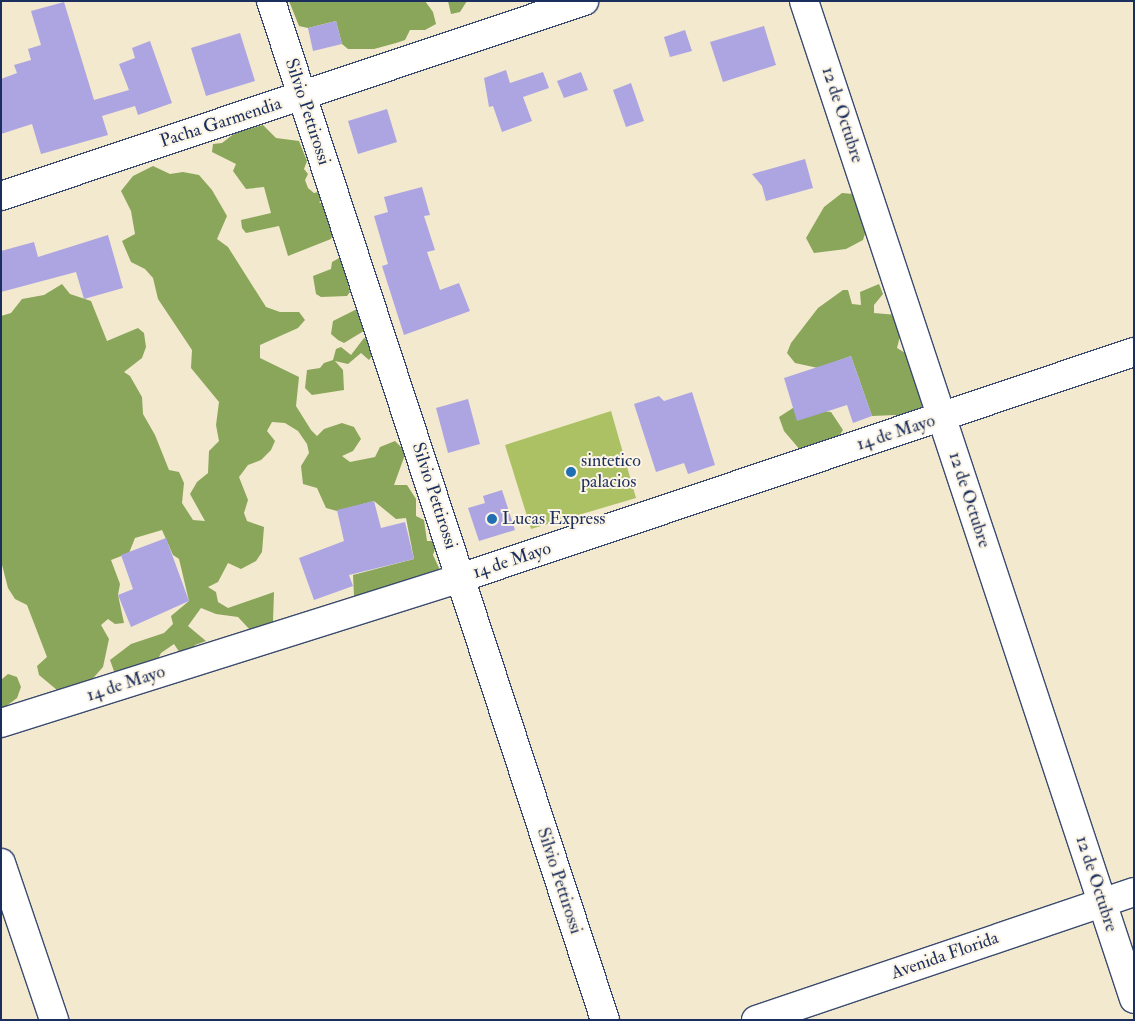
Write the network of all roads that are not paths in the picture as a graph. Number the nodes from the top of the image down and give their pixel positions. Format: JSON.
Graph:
{"nodes":[{"id":1,"x":271,"y":1,"type":"edge"},
{"id":2,"x":584,"y":1,"type":"edge"},
{"id":3,"x":804,"y":1,"type":"edge"},
{"id":4,"x":301,"y":96,"type":"junction"},
{"id":5,"x":1,"y":196,"type":"edge"},
{"id":6,"x":1134,"y":352,"type":"edge"},
{"id":7,"x":942,"y":418,"type":"junction"},
{"id":8,"x":460,"y":578,"type":"junction"},
{"id":9,"x":1,"y":723,"type":"edge"},
{"id":10,"x":1,"y":863,"type":"edge"},
{"id":11,"x":1134,"y":892,"type":"edge"},
{"id":12,"x":1102,"y":903,"type":"junction"},
{"id":13,"x":1134,"y":999,"type":"edge"},
{"id":14,"x":54,"y":1020,"type":"edge"},
{"id":15,"x":605,"y":1020,"type":"edge"},
{"id":16,"x":756,"y":1020,"type":"edge"}],
"edges":[{"from":1,"to":4,"type":"street","name":"Silvio Pettirossi"},
{"from":2,"to":4,"type":"street","name":"Pacha Garmendia"},
{"from":3,"to":7,"type":"street","name":"12 de Octubre"},
{"from":4,"to":5,"type":"street","name":"Pacha Garmendia"},
{"from":4,"to":8,"type":"street","name":"Silvio Pettirossi"},
{"from":6,"to":7,"type":"street","name":"14 de Mayo"},
{"from":7,"to":8,"type":"street","name":"14 de Mayo"},
{"from":7,"to":12,"type":"street","name":"12 de Octubre"},
{"from":8,"to":9,"type":"street","name":"14 de Mayo"},
{"from":8,"to":15,"type":"street","name":"Silvio Pettirossi"},
{"from":10,"to":14,"type":"street"},
{"from":11,"to":12,"type":"street","name":"Avenida Florida"},
{"from":12,"to":13,"type":"street","name":"12 de Octubre"},
{"from":12,"to":16,"type":"street","name":"Avenida Florida"}]}
